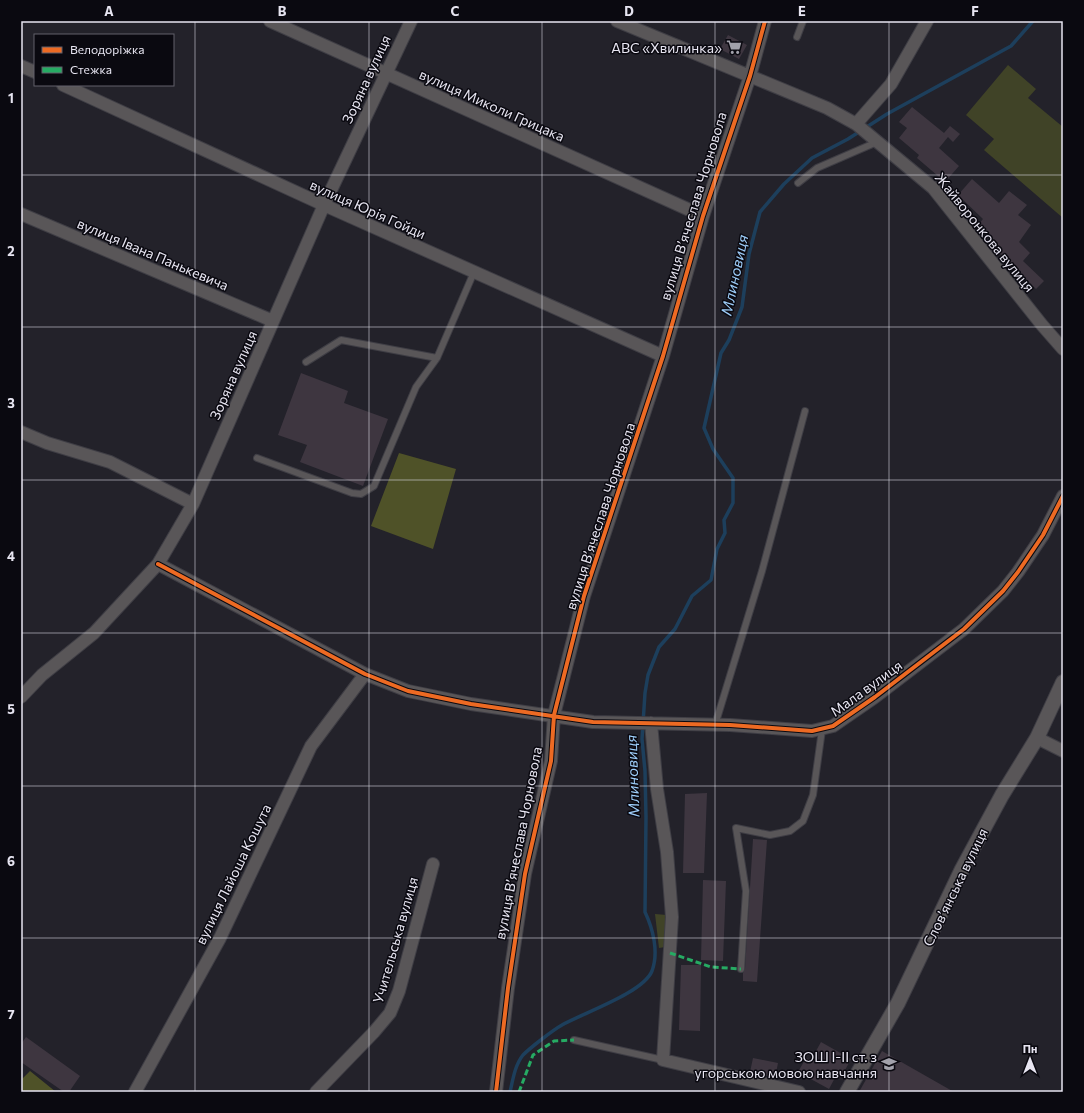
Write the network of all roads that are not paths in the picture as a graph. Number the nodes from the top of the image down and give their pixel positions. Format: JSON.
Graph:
{"nodes":[{"id":1,"x":270,"y":21,"type":"edge"},
{"id":2,"x":411,"y":21,"type":"edge"},
{"id":3,"x":616,"y":21,"type":"edge"},
{"id":4,"x":765,"y":21,"type":"edge"},
{"id":5,"x":803,"y":21,"type":"edge"},
{"id":6,"x":926,"y":21,"type":"edge"},
{"id":7,"x":797,"y":37,"type":"dead end"},
{"id":8,"x":21,"y":66,"type":"edge"},
{"id":9,"x":34,"y":72,"type":"edge"},
{"id":10,"x":385,"y":74,"type":"junction"},
{"id":11,"x":750,"y":76,"type":"junction"},
{"id":12,"x":65,"y":86,"type":"edge"},
{"id":13,"x":856,"y":124,"type":"junction"},
{"id":14,"x":875,"y":140,"type":"junction"},
{"id":15,"x":798,"y":183,"type":"dead end"},
{"id":16,"x":324,"y":205,"type":"junction"},
{"id":17,"x":21,"y":214,"type":"edge"},
{"id":18,"x":703,"y":216,"type":"junction"},
{"id":19,"x":474,"y":272,"type":"junction"},
{"id":20,"x":273,"y":321,"type":"junction"},
{"id":21,"x":1063,"y":348,"type":"edge"},
{"id":22,"x":664,"y":356,"type":"junction"},
{"id":23,"x":437,"y":358,"type":"junction"},
{"id":24,"x":306,"y":362,"type":"dead end"},
{"id":25,"x":805,"y":411,"type":"dead end"},
{"id":26,"x":21,"y":432,"type":"edge"},
{"id":27,"x":258,"y":458,"type":"dead end"},
{"id":28,"x":1063,"y":496,"type":"edge"},
{"id":29,"x":193,"y":504,"type":"junction"},
{"id":30,"x":158,"y":564,"type":"junction"},
{"id":31,"x":365,"y":674,"type":"junction"},
{"id":32,"x":1063,"y":682,"type":"edge"},
{"id":33,"x":21,"y":697,"type":"edge"},
{"id":34,"x":554,"y":715,"type":"junction"},
{"id":35,"x":651,"y":723,"type":"junction"},
{"id":36,"x":715,"y":725,"type":"junction"},
{"id":37,"x":822,"y":730,"type":"junction"},
{"id":38,"x":1037,"y":738,"type":"junction"},
{"id":39,"x":1063,"y":751,"type":"edge"},
{"id":40,"x":433,"y":864,"type":"dead end"},
{"id":41,"x":741,"y":969,"type":"dead end"},
{"id":42,"x":574,"y":1040,"type":"dead end"},
{"id":43,"x":663,"y":1060,"type":"junction"},
{"id":44,"x":135,"y":1092,"type":"edge"},
{"id":45,"x":316,"y":1092,"type":"edge"},
{"id":46,"x":496,"y":1092,"type":"edge"},
{"id":47,"x":799,"y":1092,"type":"edge"},
{"id":48,"x":848,"y":1092,"type":"edge"}],
"edges":[{"from":1,"to":10,"type":"street","name":"вулиця Миколи Грицака"},
{"from":2,"to":10,"type":"street","name":"Зоряна вулиця"},
{"from":3,"to":11,"type":"street","name":"Жайворонкова вулиця"},
{"from":4,"to":11,"type":"street"},
{"from":5,"to":7,"type":"lane"},
{"from":6,"to":13,"type":"street"},
{"from":8,"to":9,"type":"street"},
{"from":10,"to":16,"type":"street","name":"Зоряна вулиця"},
{"from":10,"to":18,"type":"street","name":"вулиця Миколи Грицака"},
{"from":11,"to":13,"type":"street","name":"Жайворонкова вулиця"},
{"from":11,"to":18,"type":"street","name":"вулиця Вʼячеслава Чорновола"},
{"from":12,"to":16,"type":"street","name":"вулиця Юрія Гойди"},
{"from":13,"to":14,"type":"street","name":"Жайворонкова вулиця"},
{"from":14,"to":15,"type":"lane"},
{"from":14,"to":21,"type":"street","name":"Жайворонкова вулиця"},
{"from":16,"to":19,"type":"street","name":"вулиця Юрія Гойди"},
{"from":16,"to":20,"type":"street","name":"Зоряна вулиця"},
{"from":17,"to":20,"type":"street","name":"вулиця Івана Панькевича"},
{"from":18,"to":22,"type":"street","name":"вулиця Вʼячеслава Чорновола"},
{"from":19,"to":22,"type":"street","name":"вулиця Юрія Гойди"},
{"from":19,"to":23,"type":"lane"},
{"from":20,"to":29,"type":"street","name":"Зоряна вулиця"},
{"from":22,"to":34,"type":"street","name":"вулиця Вʼячеслава Чорновола"},
{"from":23,"to":24,"type":"lane"},
{"from":23,"to":27,"type":"lane"},
{"from":25,"to":36,"type":"lane"},
{"from":26,"to":29,"type":"street"},
{"from":28,"to":37,"type":"street","name":"Мала вулиця"},
{"from":29,"to":30,"type":"street","name":"Зоряна вулиця"},
{"from":30,"to":31,"type":"street","name":"Мала вулиця"},
{"from":30,"to":33,"type":"street","name":"Зоряна вулиця"},
{"from":31,"to":34,"type":"street","name":"Мала вулиця"},
{"from":31,"to":44,"type":"street","name":"вулиця Лайоша Кошута"},
{"from":32,"to":38,"type":"street","name":"Словʼянська вулиця"},
{"from":34,"to":35,"type":"street","name":"Мала вулиця"},
{"from":34,"to":46,"type":"street","name":"вулиця Вʼячеслава Чорновола"},
{"from":35,"to":36,"type":"street","name":"Мала вулиця"},
{"from":35,"to":43,"type":"street"},
{"from":36,"to":37,"type":"street","name":"Мала вулиця"},
{"from":37,"to":41,"type":"lane"},
{"from":38,"to":39,"type":"street"},
{"from":38,"to":48,"type":"street","name":"Словʼянська вулиця"},
{"from":40,"to":45,"type":"street","name":"Учительська вулиця"},
{"from":42,"to":43,"type":"lane"},
{"from":43,"to":47,"type":"street"}]}
